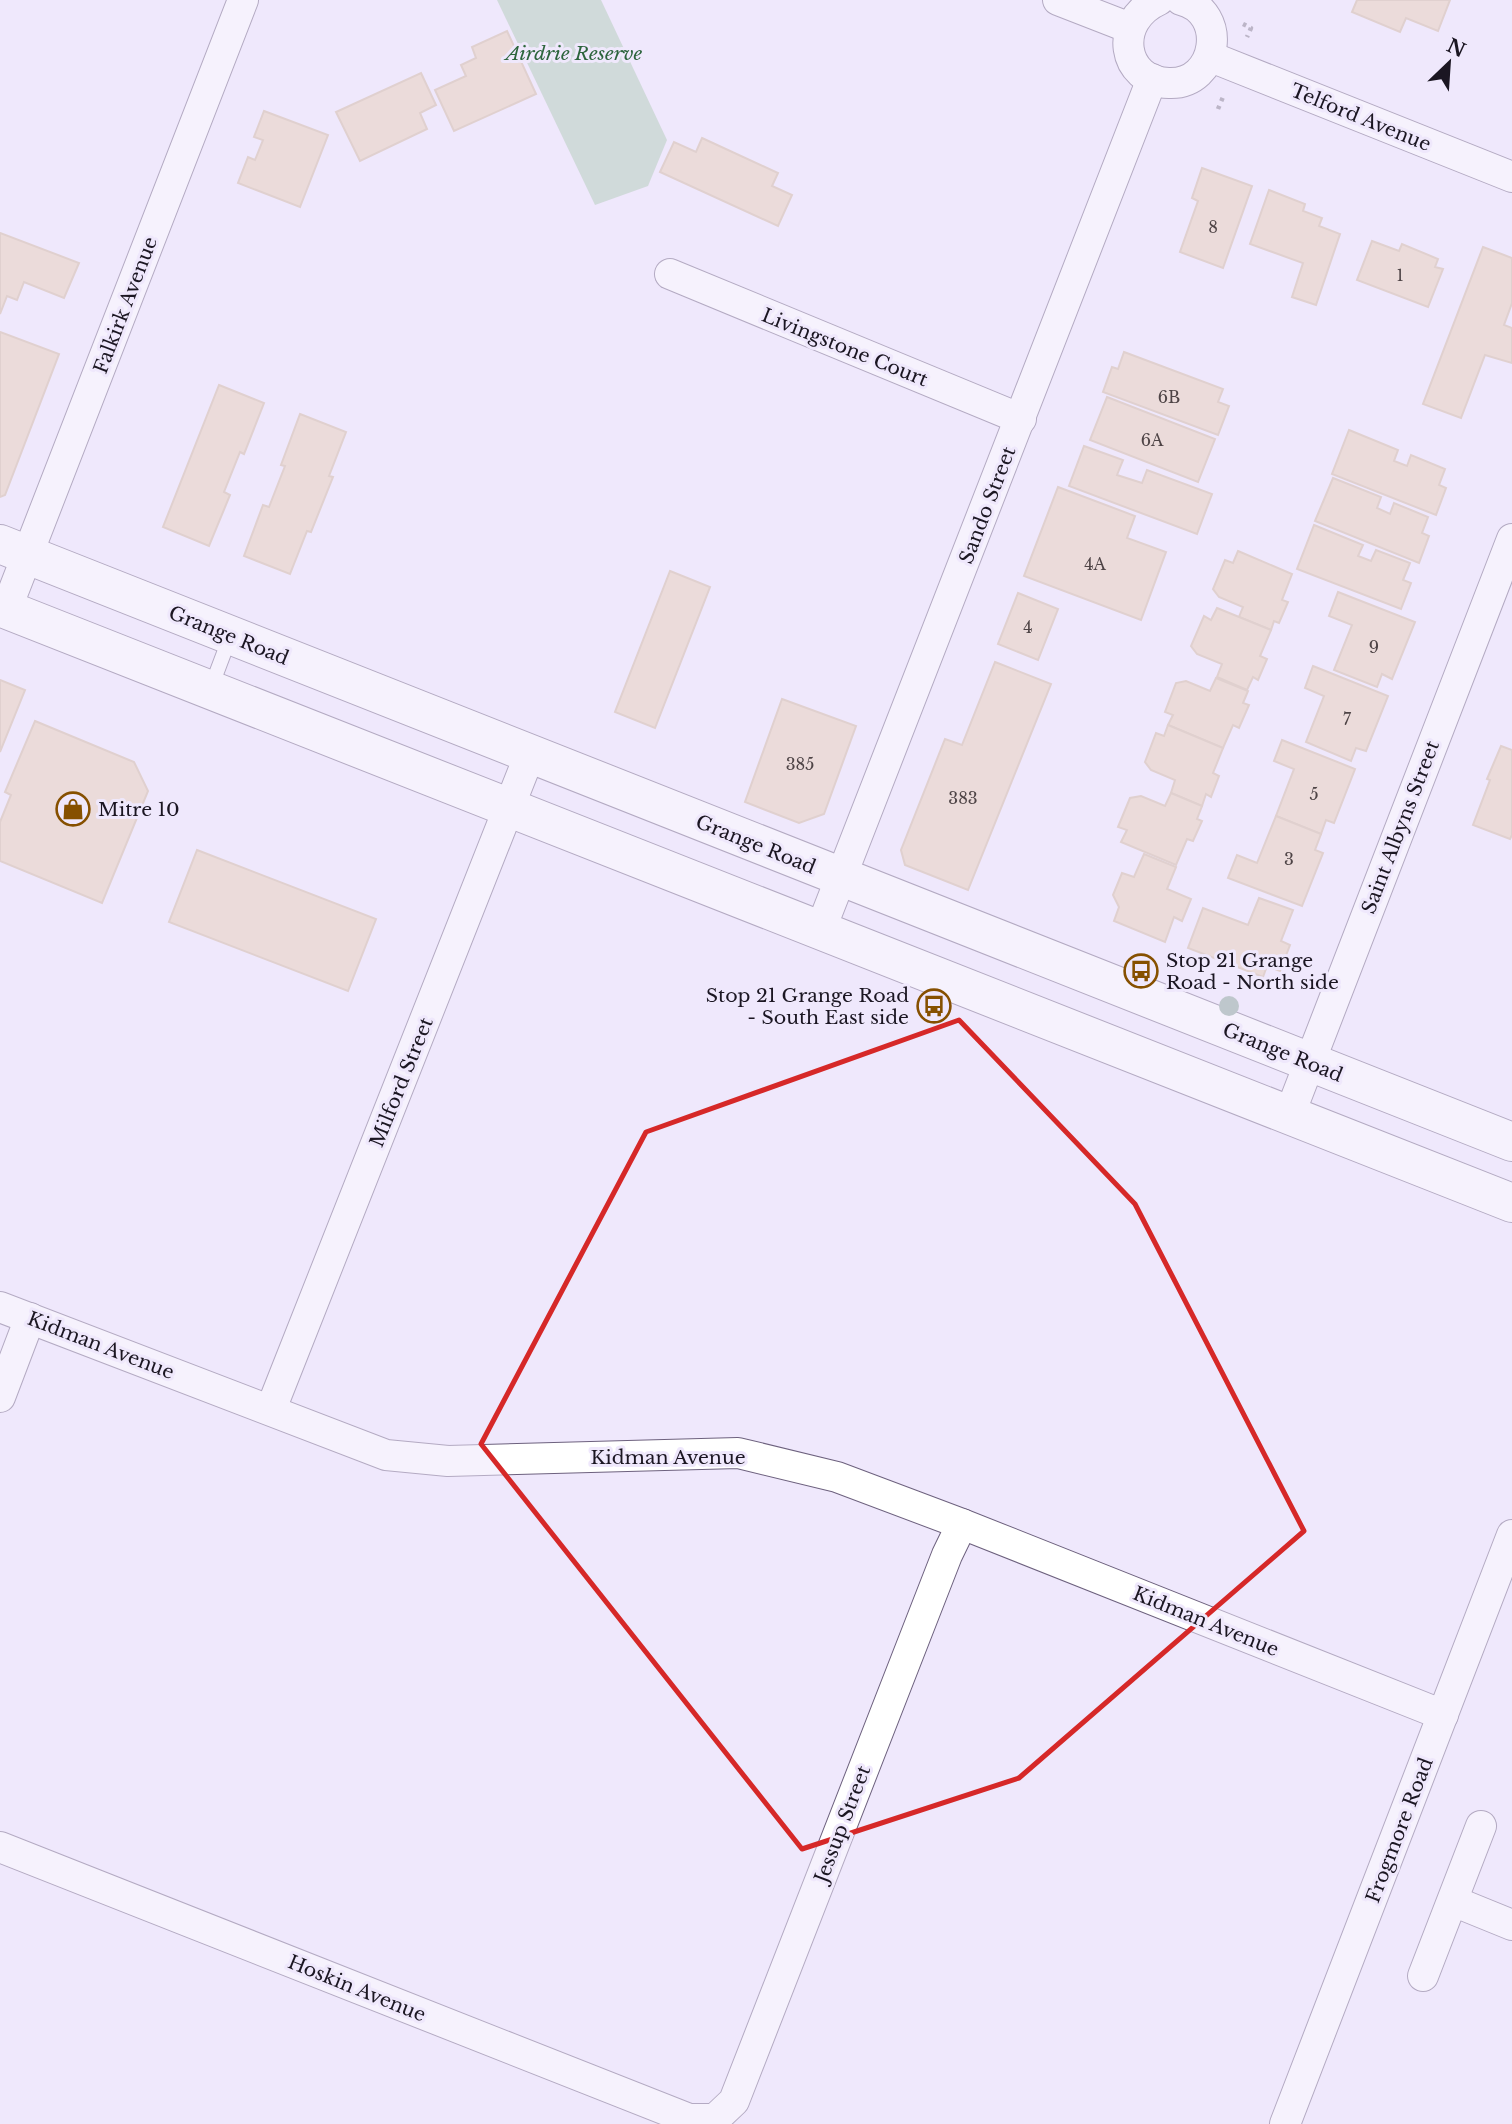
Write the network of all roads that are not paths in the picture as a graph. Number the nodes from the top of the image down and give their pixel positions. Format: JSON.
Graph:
{"nodes":[{"id":1,"x":243,"y":0,"type":"edge"},
{"id":2,"x":1058,"y":0,"type":"edge"},
{"id":3,"x":1178,"y":0,"type":"edge"},
{"id":4,"x":1130,"y":28,"type":"junction"},
{"id":5,"x":1211,"y":57,"type":"junction"},
{"id":6,"x":1152,"y":79,"type":"junction"},
{"id":7,"x":1512,"y":177,"type":"edge"},
{"id":8,"x":670,"y":274,"type":"dead end"},
{"id":9,"x":1021,"y":419,"type":"junction"},
{"id":10,"x":1511,"y":546,"type":"edge"},
{"id":11,"x":14,"y":550,"type":"edge"},
{"id":12,"x":3,"y":608,"type":"edge"},
{"id":13,"x":231,"y":636,"type":"junction"},
{"id":14,"x":210,"y":691,"type":"junction"},
{"id":15,"x":530,"y":754,"type":"junction"},
{"id":16,"x":510,"y":809,"type":"junction"},
{"id":17,"x":841,"y":877,"type":"junction"},
{"id":18,"x":820,"y":931,"type":"junction"},
{"id":19,"x":1309,"y":1062,"type":"junction"},
{"id":20,"x":1289,"y":1116,"type":"junction"},
{"id":21,"x":1512,"y":1142,"type":"edge"},
{"id":22,"x":1512,"y":1203,"type":"edge"},
{"id":23,"x":0,"y":1307,"type":"edge"},
{"id":24,"x":30,"y":1318,"type":"junction"},
{"id":25,"x":0,"y":1397,"type":"edge"},
{"id":26,"x":271,"y":1409,"type":"junction"},
{"id":27,"x":962,"y":1524,"type":"junction"},
{"id":28,"x":1512,"y":1535,"type":"edge"},
{"id":29,"x":1443,"y":1715,"type":"junction"},
{"id":30,"x":1481,"y":1826,"type":"dead end"},
{"id":31,"x":0,"y":1847,"type":"edge"},
{"id":32,"x":1453,"y":1901,"type":"junction"},
{"id":33,"x":1512,"y":1925,"type":"edge"},
{"id":34,"x":1423,"y":1976,"type":"dead end"},
{"id":35,"x":715,"y":2119,"type":"joint"},
{"id":36,"x":1285,"y":2124,"type":"edge"}],
"edges":[{"from":1,"to":11,"type":"street","name":"Falkirk Avenue"},
{"from":2,"to":4,"type":"street"},
{"from":3,"to":4,"type":"street"},
{"from":3,"to":5,"type":"street"},
{"from":4,"to":6,"type":"street"},
{"from":5,"to":6,"type":"street"},
{"from":5,"to":7,"type":"street","name":"Telford Avenue"},
{"from":6,"to":9,"type":"street","name":"Sando Street"},
{"from":8,"to":9,"type":"street","name":"Livingstone Court"},
{"from":9,"to":17,"type":"street","name":"Sando Street"},
{"from":10,"to":19,"type":"street","name":"Saint Albyns Street"},
{"from":11,"to":12,"type":"street","name":"Falkirk Avenue"},
{"from":11,"to":13,"type":"main road","name":"Grange Road"},
{"from":12,"to":14,"type":"main road"},
{"from":13,"to":14,"type":"lane"},
{"from":13,"to":15,"type":"main road","name":"Grange Road"},
{"from":14,"to":16,"type":"main road"},
{"from":15,"to":16,"type":"street","name":"Milford Street"},
{"from":15,"to":17,"type":"main road","name":"Grange Road"},
{"from":16,"to":18,"type":"main road"},
{"from":16,"to":26,"type":"street","name":"Milford Street"},
{"from":17,"to":18,"type":"street","name":"Sando Street"},
{"from":17,"to":19,"type":"main road","name":"Grange Road"},
{"from":18,"to":20,"type":"main road"},
{"from":19,"to":20,"type":"street","name":"Saint Albyns Street"},
{"from":19,"to":21,"type":"main road","name":"Grange Road"},
{"from":20,"to":22,"type":"main road"},
{"from":23,"to":24,"type":"street","name":"Kidman Avenue"},
{"from":24,"to":25,"type":"street"},
{"from":24,"to":26,"type":"street","name":"Kidman Avenue"},
{"from":26,"to":27,"type":"street","name":"Kidman Avenue"},
{"from":27,"to":29,"type":"street","name":"Kidman Avenue"},
{"from":27,"to":35,"type":"street","name":"Jessup Street"},
{"from":28,"to":29,"type":"street","name":"Frogmore Road"},
{"from":29,"to":36,"type":"street","name":"Frogmore Road"},
{"from":30,"to":32,"type":"street"},
{"from":31,"to":35,"type":"street","name":"Hoskin Avenue"},
{"from":32,"to":33,"type":"street"},
{"from":32,"to":34,"type":"street"}]}
